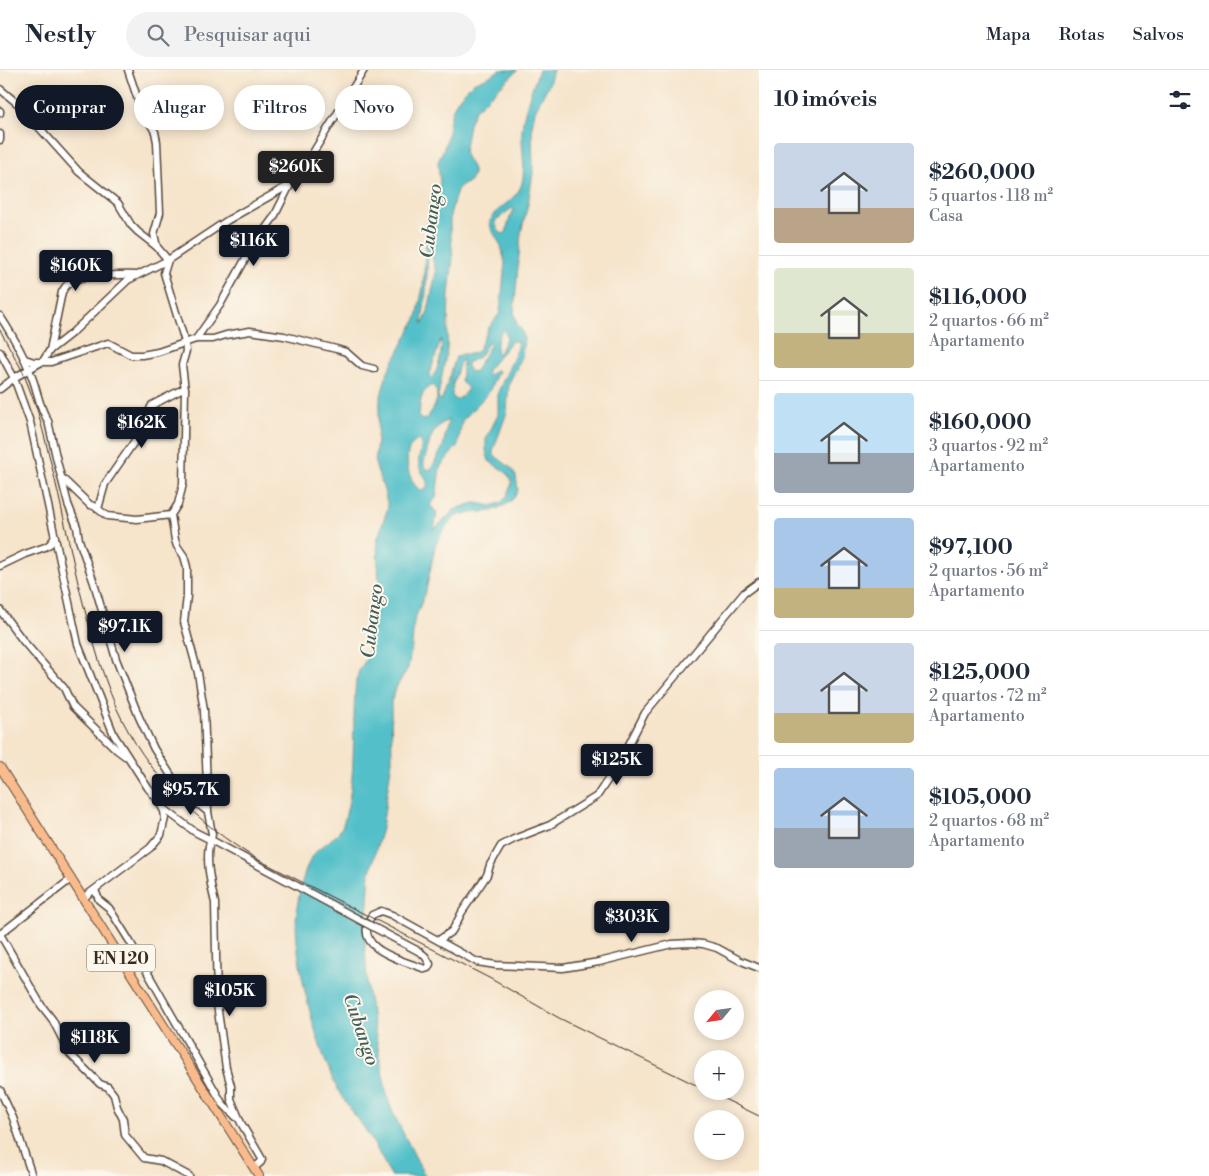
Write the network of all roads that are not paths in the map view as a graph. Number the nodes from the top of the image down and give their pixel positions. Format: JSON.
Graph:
{"nodes":[{"id":1,"x":128,"y":70,"type":"edge"},
{"id":2,"x":364,"y":70,"type":"edge"},
{"id":3,"x":0,"y":89,"type":"edge"},
{"id":4,"x":0,"y":134,"type":"edge"},
{"id":5,"x":0,"y":140,"type":"edge"},
{"id":6,"x":290,"y":184,"type":"junction"},
{"id":7,"x":157,"y":246,"type":"junction"},
{"id":8,"x":168,"y":260,"type":"junction"},
{"id":9,"x":138,"y":276,"type":"junction"},
{"id":10,"x":0,"y":316,"type":"edge"},
{"id":11,"x":196,"y":339,"type":"junction"},
{"id":12,"x":185,"y":342,"type":"junction"},
{"id":13,"x":50,"y":350,"type":"junction"},
{"id":14,"x":0,"y":352,"type":"edge"},
{"id":15,"x":25,"y":359,"type":"junction"},
{"id":16,"x":43,"y":361,"type":"junction"},
{"id":17,"x":374,"y":369,"type":"dead end"},
{"id":18,"x":29,"y":370,"type":"junction"},
{"id":19,"x":14,"y":378,"type":"junction"},
{"id":20,"x":185,"y":388,"type":"junction"},
{"id":21,"x":0,"y":389,"type":"edge"},
{"id":22,"x":62,"y":477,"type":"junction"},
{"id":23,"x":98,"y":509,"type":"junction"},
{"id":24,"x":172,"y":515,"type":"junction"},
{"id":25,"x":55,"y":537,"type":"junction"},
{"id":26,"x":0,"y":566,"type":"edge"},
{"id":27,"x":759,"y":582,"type":"edge"},
{"id":28,"x":0,"y":610,"type":"edge"},
{"id":29,"x":128,"y":758,"type":"junction"},
{"id":30,"x":0,"y":766,"type":"edge"},
{"id":31,"x":162,"y":807,"type":"junction"},
{"id":32,"x":208,"y":812,"type":"junction"},
{"id":33,"x":211,"y":840,"type":"junction"},
{"id":34,"x":71,"y":879,"type":"junction"},
{"id":35,"x":95,"y":890,"type":"junction"},
{"id":36,"x":83,"y":898,"type":"junction"},
{"id":37,"x":1,"y":931,"type":"edge"},
{"id":38,"x":439,"y":940,"type":"junction"},
{"id":39,"x":759,"y":968,"type":"edge"},
{"id":40,"x":0,"y":1090,"type":"edge"},
{"id":41,"x":239,"y":1119,"type":"junction"},
{"id":42,"x":258,"y":1173,"type":"edge"},
{"id":43,"x":32,"y":1176,"type":"edge"},
{"id":44,"x":189,"y":1176,"type":"edge"}],
"edges":[{"from":1,"to":7,"type":"street"},
{"from":2,"to":6,"type":"street"},
{"from":3,"to":7,"type":"street"},
{"from":4,"to":5,"type":"street"},
{"from":6,"to":8,"type":"street"},
{"from":6,"to":11,"type":"street"},
{"from":7,"to":8,"type":"street"},
{"from":8,"to":9,"type":"street"},
{"from":8,"to":12,"type":"street"},
{"from":9,"to":13,"type":"street"},
{"from":9,"to":13,"type":"street"},
{"from":10,"to":15,"type":"street"},
{"from":11,"to":12,"type":"street"},
{"from":11,"to":17,"type":"street"},
{"from":12,"to":16,"type":"street"},
{"from":12,"to":20,"type":"street"},
{"from":13,"to":16,"type":"street"},
{"from":14,"to":19,"type":"street"},
{"from":15,"to":16,"type":"street"},
{"from":15,"to":18,"type":"street"},
{"from":16,"to":18,"type":"street"},
{"from":18,"to":19,"type":"street"},
{"from":18,"to":22,"type":"street"},
{"from":19,"to":21,"type":"street"},
{"from":19,"to":25,"type":"street"},
{"from":20,"to":23,"type":"street"},
{"from":20,"to":24,"type":"street"},
{"from":22,"to":23,"type":"street"},
{"from":22,"to":32,"type":"street"},
{"from":23,"to":24,"type":"street"},
{"from":24,"to":32,"type":"street"},
{"from":25,"to":26,"type":"street"},
{"from":25,"to":29,"type":"street"},
{"from":27,"to":38,"type":"street"},
{"from":28,"to":29,"type":"street"},
{"from":29,"to":31,"type":"street"},
{"from":30,"to":34,"type":"main road","number":"EN 120"},
{"from":31,"to":33,"type":"street"},
{"from":31,"to":35,"type":"street"},
{"from":32,"to":33,"type":"street"},
{"from":33,"to":38,"type":"street","bridge":true},
{"from":33,"to":41,"type":"street"},
{"from":34,"to":36,"type":"main road","number":"EN 120"},
{"from":34,"to":37,"type":"street"},
{"from":35,"to":36,"type":"street"},
{"from":35,"to":41,"type":"street"},
{"from":36,"to":42,"type":"main road","number":"EN 120"},
{"from":37,"to":44,"type":"street"},
{"from":38,"to":39,"type":"street"},
{"from":40,"to":43,"type":"street"},
{"from":41,"to":42,"type":"street"}]}
